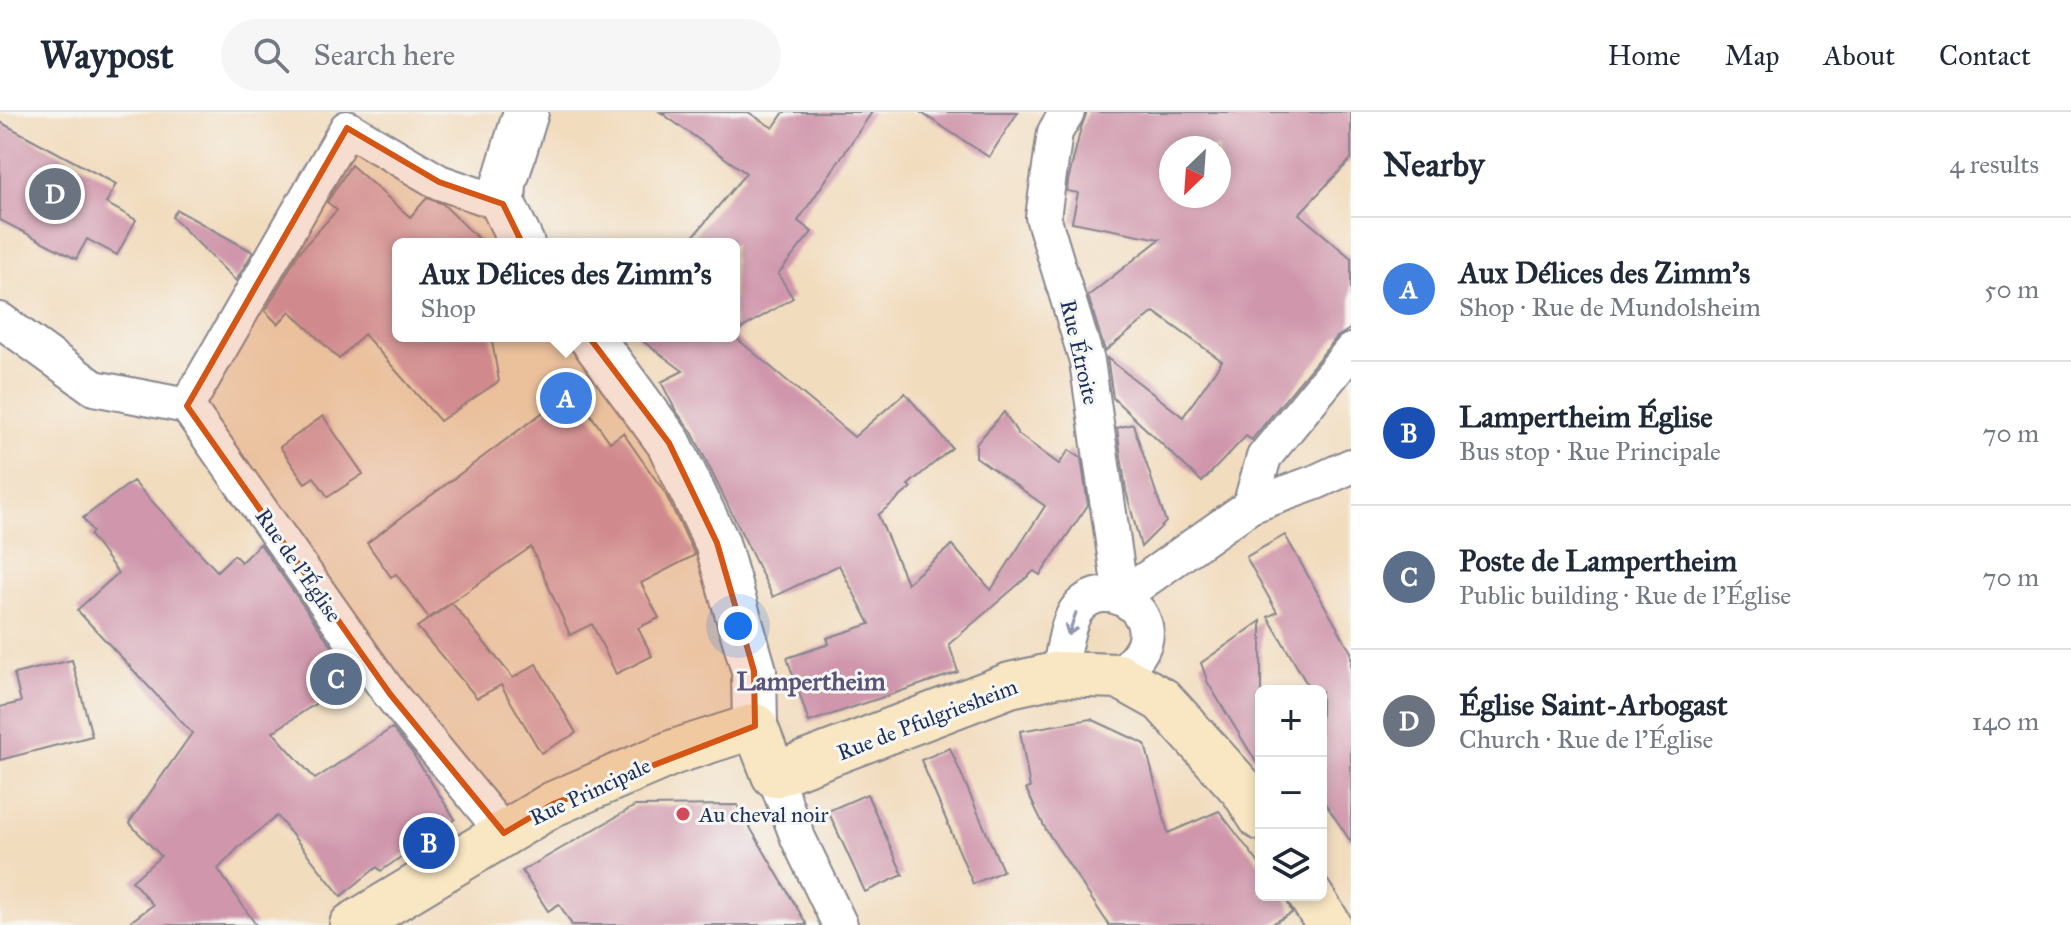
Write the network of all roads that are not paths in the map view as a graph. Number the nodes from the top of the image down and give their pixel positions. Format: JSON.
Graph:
{"nodes":[{"id":1,"x":526,"y":112,"type":"edge"},
{"id":2,"x":1067,"y":112,"type":"edge"},
{"id":3,"x":503,"y":204,"type":"junction"},
{"id":4,"x":519,"y":238,"type":"edge"},
{"id":5,"x":0,"y":320,"type":"edge"},
{"id":6,"x":594,"y":342,"type":"edge"},
{"id":7,"x":1351,"y":351,"type":"edge"},
{"id":8,"x":187,"y":406,"type":"junction"},
{"id":9,"x":1351,"y":466,"type":"edge"},
{"id":10,"x":1250,"y":506,"type":"junction"},
{"id":11,"x":1121,"y":597,"type":"junction"},
{"id":12,"x":1059,"y":674,"type":"junction"},
{"id":13,"x":1119,"y":676,"type":"junction"},
{"id":14,"x":755,"y":726,"type":"junction"},
{"id":15,"x":774,"y":775,"type":"junction"},
{"id":16,"x":1255,"y":809,"type":"edge"},
{"id":17,"x":504,"y":833,"type":"junction"},
{"id":18,"x":1314,"y":901,"type":"edge"},
{"id":19,"x":352,"y":925,"type":"edge"},
{"id":20,"x":840,"y":925,"type":"edge"},
{"id":21,"x":1329,"y":925,"type":"edge"}],
"edges":[{"from":1,"to":3,"type":"street"},
{"from":2,"to":11,"type":"street","name":"Rue Étroite"},
{"from":3,"to":4,"type":"street"},
{"from":3,"to":8,"type":"street"},
{"from":5,"to":8,"type":"street"},
{"from":6,"to":14,"type":"street"},
{"from":7,"to":10,"type":"street"},
{"from":8,"to":17,"type":"street","name":"Rue de l'Église"},
{"from":9,"to":10,"type":"street"},
{"from":10,"to":11,"type":"street"},
{"from":11,"to":12,"type":"street","one_way":true},
{"from":11,"to":13,"type":"street"},
{"from":12,"to":13,"type":"main road","name":"Rue de Pfulgriesheim"},
{"from":12,"to":15,"type":"main road","name":"Rue de Pfulgriesheim"},
{"from":13,"to":16,"type":"main road","name":"Rue de Pfulgriesheim"},
{"from":14,"to":15,"type":"main road"},
{"from":14,"to":17,"type":"main road","name":"Rue Principale"},
{"from":15,"to":20,"type":"street"},
{"from":17,"to":19,"type":"main road","name":"Rue Principale"},
{"from":18,"to":21,"type":"main road"}]}
